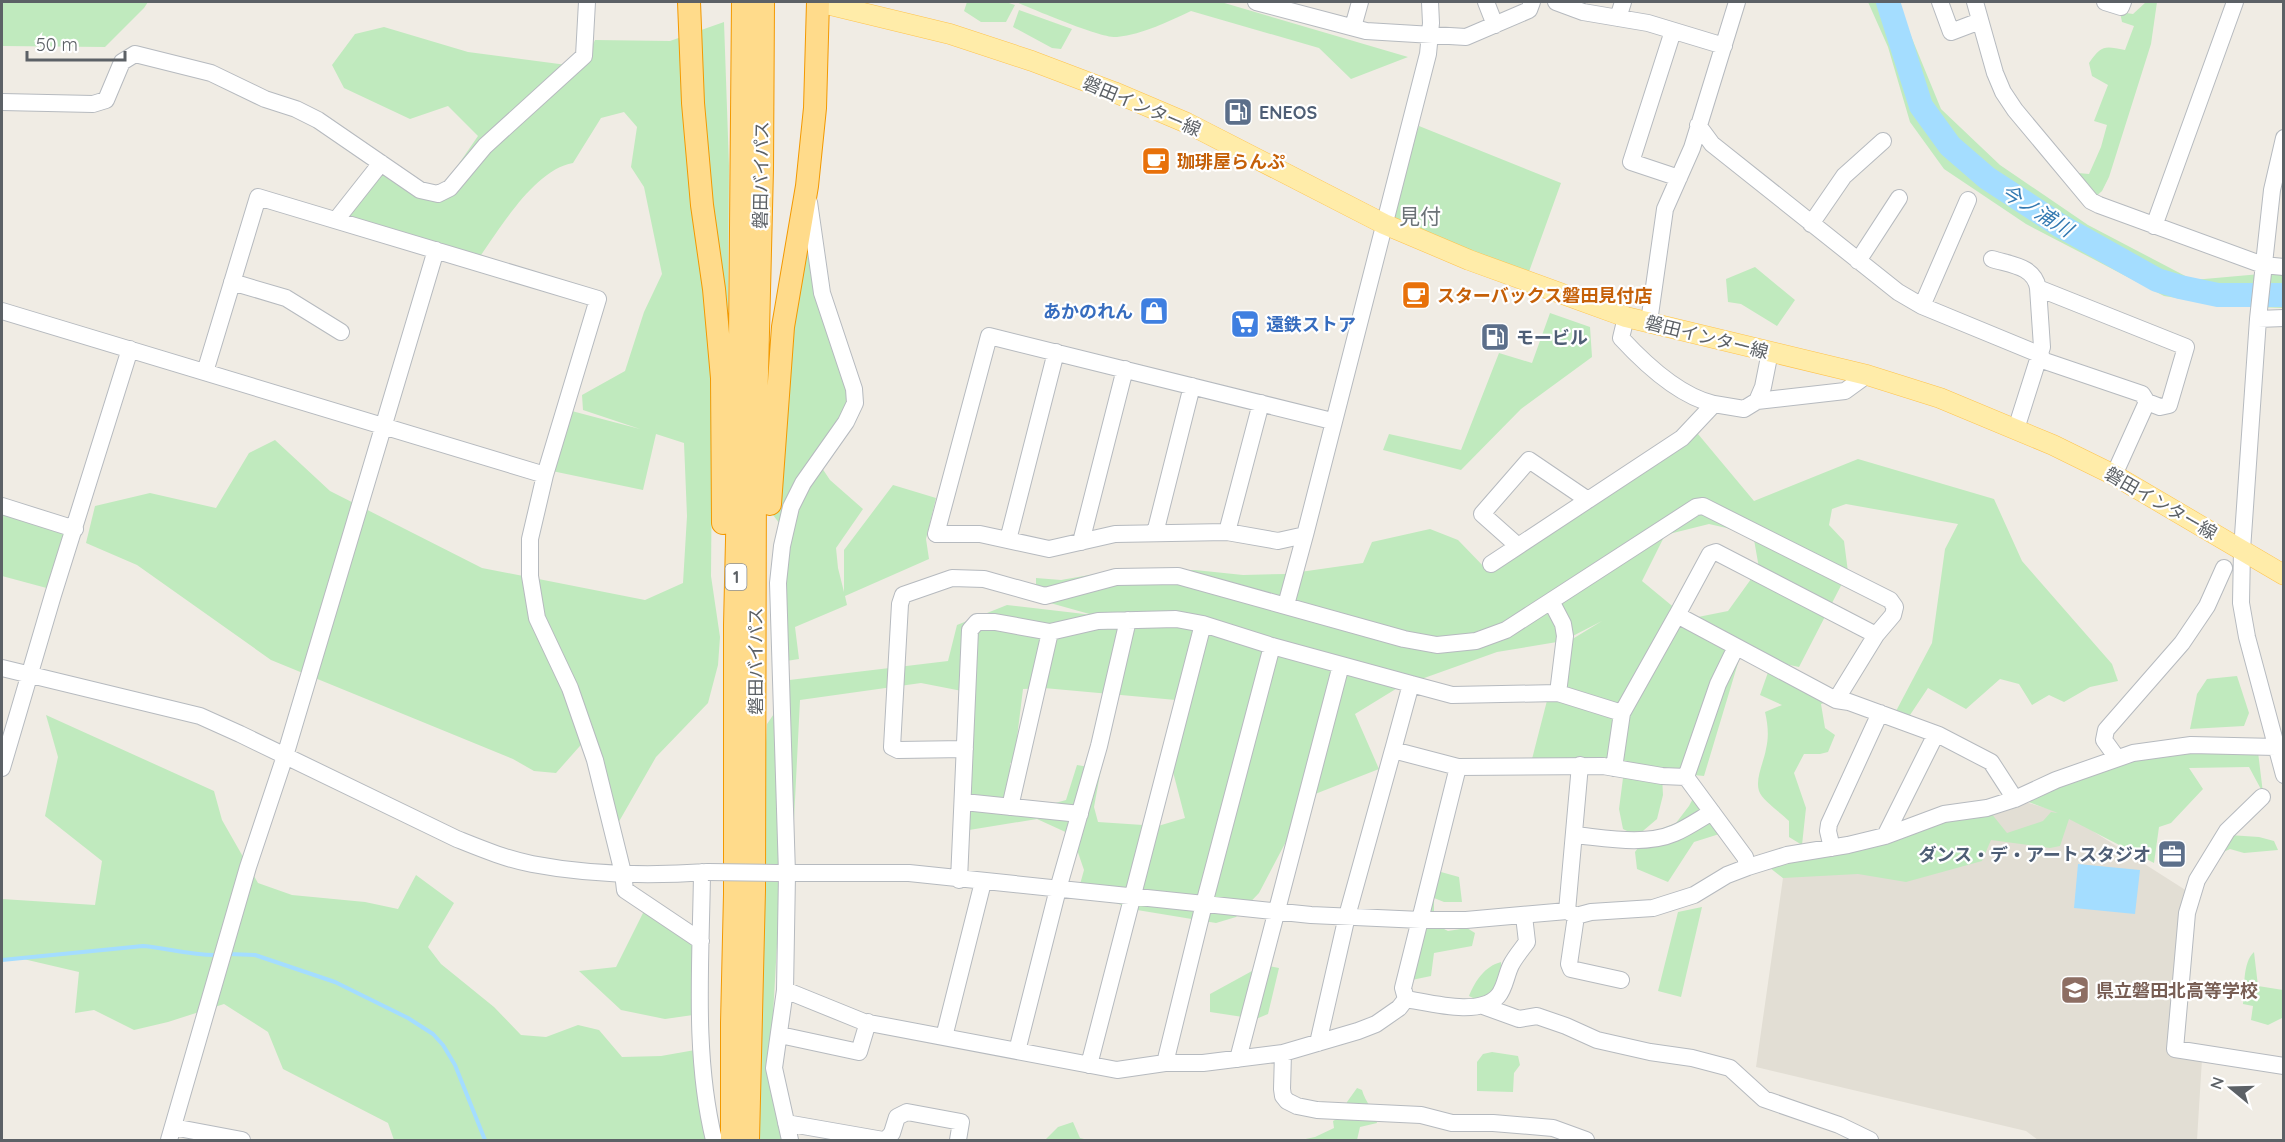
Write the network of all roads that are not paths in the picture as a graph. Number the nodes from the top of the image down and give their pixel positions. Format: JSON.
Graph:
{"nodes":[{"id":1,"x":587,"y":2,"type":"edge"},
{"id":2,"x":689,"y":2,"type":"edge"},
{"id":3,"x":818,"y":2,"type":"edge"},
{"id":4,"x":1256,"y":2,"type":"edge"},
{"id":5,"x":1360,"y":2,"type":"edge"},
{"id":6,"x":1430,"y":2,"type":"edge"},
{"id":7,"x":1486,"y":2,"type":"edge"},
{"id":8,"x":1532,"y":2,"type":"edge"},
{"id":9,"x":1556,"y":2,"type":"edge"},
{"id":10,"x":1737,"y":2,"type":"edge"},
{"id":11,"x":1940,"y":2,"type":"edge"},
{"id":12,"x":1975,"y":2,"type":"edge"},
{"id":13,"x":2104,"y":2,"type":"edge"},
{"id":14,"x":2124,"y":2,"type":"edge"},
{"id":15,"x":2235,"y":2,"type":"edge"},
{"id":16,"x":1284,"y":5,"type":"edge"},
{"id":17,"x":753,"y":9,"type":"edge"},
{"id":18,"x":1621,"y":10,"type":"edge"},
{"id":19,"x":1980,"y":21,"type":"junction"},
{"id":20,"x":1495,"y":25,"type":"junction"},
{"id":21,"x":1353,"y":27,"type":"junction"},
{"id":22,"x":1673,"y":31,"type":"junction"},
{"id":23,"x":1430,"y":35,"type":"junction"},
{"id":24,"x":1724,"y":46,"type":"junction"},
{"id":25,"x":2,"y":102,"type":"edge"},
{"id":26,"x":1698,"y":125,"type":"junction"},
{"id":27,"x":2283,"y":138,"type":"edge"},
{"id":28,"x":1882,"y":141,"type":"dead end"},
{"id":29,"x":381,"y":163,"type":"junction"},
{"id":30,"x":1678,"y":178,"type":"junction"},
{"id":31,"x":807,"y":186,"type":"junction"},
{"id":32,"x":1899,"y":198,"type":"dead end"},
{"id":33,"x":1968,"y":200,"type":"dead end"},
{"id":34,"x":336,"y":220,"type":"junction"},
{"id":35,"x":1384,"y":224,"type":"junction"},
{"id":36,"x":1811,"y":224,"type":"junction"},
{"id":37,"x":2154,"y":226,"type":"junction"},
{"id":38,"x":436,"y":250,"type":"junction"},
{"id":39,"x":1992,"y":259,"type":"dead end"},
{"id":40,"x":1858,"y":261,"type":"junction"},
{"id":41,"x":2283,"y":267,"type":"edge"},
{"id":42,"x":2263,"y":268,"type":"junction"},
{"id":43,"x":232,"y":282,"type":"junction"},
{"id":44,"x":2038,"y":288,"type":"junction"},
{"id":45,"x":1922,"y":306,"type":"junction"},
{"id":46,"x":2,"y":311,"type":"edge"},
{"id":47,"x":1626,"y":317,"type":"junction"},
{"id":48,"x":2258,"y":317,"type":"junction"},
{"id":49,"x":2283,"y":318,"type":"edge"},
{"id":50,"x":1649,"y":322,"type":"junction"},
{"id":51,"x":341,"y":332,"type":"dead end"},
{"id":52,"x":130,"y":350,"type":"junction"},
{"id":53,"x":1056,"y":352,"type":"junction"},
{"id":54,"x":1770,"y":352,"type":"junction"},
{"id":55,"x":2040,"y":357,"type":"junction"},
{"id":56,"x":1125,"y":369,"type":"junction"},
{"id":57,"x":205,"y":372,"type":"junction"},
{"id":58,"x":1867,"y":375,"type":"junction"},
{"id":59,"x":1192,"y":386,"type":"junction"},
{"id":60,"x":1757,"y":401,"type":"junction"},
{"id":61,"x":2147,"y":402,"type":"junction"},
{"id":62,"x":1261,"y":403,"type":"junction"},
{"id":63,"x":1714,"y":404,"type":"junction"},
{"id":64,"x":1332,"y":421,"type":"junction"},
{"id":65,"x":383,"y":426,"type":"junction"},
{"id":66,"x":2016,"y":429,"type":"junction"},
{"id":67,"x":545,"y":475,"type":"junction"},
{"id":68,"x":2114,"y":475,"type":"junction"},
{"id":69,"x":1588,"y":500,"type":"junction"},
{"id":70,"x":2,"y":506,"type":"edge"},
{"id":71,"x":75,"y":529,"type":"junction"},
{"id":72,"x":1227,"y":532,"type":"junction"},
{"id":73,"x":1155,"y":533,"type":"junction"},
{"id":74,"x":1305,"y":535,"type":"junction"},
{"id":75,"x":1008,"y":540,"type":"junction"},
{"id":76,"x":1081,"y":542,"type":"junction"},
{"id":77,"x":1518,"y":546,"type":"junction"},
{"id":78,"x":2242,"y":550,"type":"junction"},
{"id":79,"x":1491,"y":564,"type":"dead end"},
{"id":80,"x":2224,"y":568,"type":"dead end"},
{"id":81,"x":2283,"y":575,"type":"edge"},
{"id":82,"x":1551,"y":601,"type":"junction"},
{"id":83,"x":1286,"y":605,"type":"junction"},
{"id":84,"x":1677,"y":615,"type":"junction"},
{"id":85,"x":1128,"y":620,"type":"junction"},
{"id":86,"x":1203,"y":624,"type":"junction"},
{"id":87,"x":1050,"y":632,"type":"junction"},
{"id":88,"x":1876,"y":635,"type":"junction"},
{"id":89,"x":1272,"y":646,"type":"junction"},
{"id":90,"x":1736,"y":647,"type":"junction"},
{"id":91,"x":1341,"y":665,"type":"junction"},
{"id":92,"x":2,"y":668,"type":"edge"},
{"id":93,"x":30,"y":675,"type":"junction"},
{"id":94,"x":1411,"y":684,"type":"junction"},
{"id":95,"x":1558,"y":693,"type":"junction"},
{"id":96,"x":1836,"y":700,"type":"junction"},
{"id":97,"x":1622,"y":712,"type":"junction"},
{"id":98,"x":1880,"y":713,"type":"junction"},
{"id":99,"x":745,"y":723,"type":"junction"},
{"id":100,"x":1936,"y":734,"type":"junction"},
{"id":101,"x":2276,"y":747,"type":"junction"},
{"id":102,"x":964,"y":749,"type":"junction"},
{"id":103,"x":1393,"y":750,"type":"junction"},
{"id":104,"x":285,"y":756,"type":"junction"},
{"id":105,"x":2117,"y":758,"type":"junction"},
{"id":106,"x":1580,"y":765,"type":"junction"},
{"id":107,"x":1458,"y":767,"type":"junction"},
{"id":108,"x":2,"y":768,"type":"edge"},
{"id":109,"x":1614,"y":768,"type":"junction"},
{"id":110,"x":2283,"y":775,"type":"edge"},
{"id":111,"x":1686,"y":777,"type":"junction"},
{"id":112,"x":2262,"y":797,"type":"dead end"},
{"id":113,"x":2015,"y":799,"type":"junction"},
{"id":114,"x":964,"y":802,"type":"junction"},
{"id":115,"x":1010,"y":807,"type":"junction"},
{"id":116,"x":1712,"y":812,"type":"junction"},
{"id":117,"x":1080,"y":814,"type":"junction"},
{"id":118,"x":1575,"y":835,"type":"junction"},
{"id":119,"x":1885,"y":836,"type":"junction"},
{"id":120,"x":1832,"y":848,"type":"junction"},
{"id":121,"x":1748,"y":867,"type":"junction"},
{"id":122,"x":705,"y":872,"type":"junction"},
{"id":123,"x":623,"y":873,"type":"junction"},
{"id":124,"x":782,"y":873,"type":"junction"},
{"id":125,"x":959,"y":880,"type":"junction"},
{"id":126,"x":983,"y":882,"type":"junction"},
{"id":127,"x":1058,"y":889,"type":"junction"},
{"id":128,"x":1132,"y":897,"type":"junction"},
{"id":129,"x":1204,"y":904,"type":"junction"},
{"id":130,"x":1276,"y":910,"type":"junction"},
{"id":131,"x":1571,"y":913,"type":"junction"},
{"id":132,"x":1347,"y":916,"type":"junction"},
{"id":133,"x":1524,"y":916,"type":"junction"},
{"id":134,"x":1421,"y":920,"type":"junction"},
{"id":135,"x":701,"y":941,"type":"junction"},
{"id":136,"x":1621,"y":980,"type":"dead end"},
{"id":137,"x":785,"y":990,"type":"junction"},
{"id":138,"x":1406,"y":999,"type":"junction"},
{"id":139,"x":1483,"y":1006,"type":"junction"},
{"id":140,"x":868,"y":1022,"type":"junction"},
{"id":141,"x":780,"y":1035,"type":"junction"},
{"id":142,"x":944,"y":1037,"type":"junction"},
{"id":143,"x":1318,"y":1043,"type":"junction"},
{"id":144,"x":1017,"y":1051,"type":"junction"},
{"id":145,"x":1283,"y":1053,"type":"junction"},
{"id":146,"x":1238,"y":1059,"type":"junction"},
{"id":147,"x":1165,"y":1063,"type":"junction"},
{"id":148,"x":1089,"y":1065,"type":"junction"},
{"id":149,"x":2283,"y":1066,"type":"edge"},
{"id":150,"x":786,"y":1123,"type":"junction"},
{"id":151,"x":171,"y":1134,"type":"edge"},
{"id":152,"x":242,"y":1140,"type":"edge"},
{"id":153,"x":714,"y":1140,"type":"edge"},
{"id":154,"x":732,"y":1140,"type":"edge"},
{"id":155,"x":748,"y":1140,"type":"edge"},
{"id":156,"x":790,"y":1140,"type":"edge"},
{"id":157,"x":884,"y":1140,"type":"edge"},
{"id":158,"x":958,"y":1140,"type":"edge"},
{"id":159,"x":1586,"y":1140,"type":"edge"},
{"id":160,"x":1870,"y":1140,"type":"edge"}],
"edges":[{"from":1,"to":29,"type":"street"},
{"from":2,"to":99,"type":"highway"},
{"from":3,"to":31,"type":"highway"},
{"from":3,"to":35,"type":"main road","name":"磐田インター線"},
{"from":4,"to":16,"type":"street"},
{"from":5,"to":21,"type":"street"},
{"from":6,"to":23,"type":"street"},
{"from":7,"to":20,"type":"street"},
{"from":8,"to":20,"type":"street"},
{"from":9,"to":18,"type":"street"},
{"from":10,"to":24,"type":"street"},
{"from":11,"to":19,"type":"street"},
{"from":12,"to":19,"type":"street"},
{"from":13,"to":14,"type":"street"},
{"from":15,"to":37,"type":"street"},
{"from":16,"to":21,"type":"street"},
{"from":17,"to":99,"type":"highway","name":"磐田バイパス","number":"1"},
{"from":18,"to":22,"type":"street"},
{"from":19,"to":37,"type":"street"},
{"from":20,"to":23,"type":"street"},
{"from":21,"to":23,"type":"street"},
{"from":22,"to":24,"type":"street"},
{"from":22,"to":30,"type":"street"},
{"from":23,"to":35,"type":"street"},
{"from":24,"to":26,"type":"street"},
{"from":25,"to":29,"type":"street"},
{"from":26,"to":30,"type":"street"},
{"from":26,"to":36,"type":"street"},
{"from":27,"to":42,"type":"street"},
{"from":28,"to":36,"type":"street"},
{"from":29,"to":34,"type":"street"},
{"from":30,"to":50,"type":"street"},
{"from":31,"to":99,"type":"highway"},
{"from":31,"to":124,"type":"street"},
{"from":32,"to":40,"type":"street"},
{"from":33,"to":45,"type":"street"},
{"from":34,"to":38,"type":"street"},
{"from":34,"to":43,"type":"street"},
{"from":35,"to":47,"type":"main road","name":"磐田インター線"},
{"from":35,"to":64,"type":"street"},
{"from":36,"to":40,"type":"street"},
{"from":37,"to":42,"type":"street"},
{"from":38,"to":65,"type":"street"},
{"from":38,"to":67,"type":"street"},
{"from":39,"to":44,"type":"street"},
{"from":40,"to":45,"type":"street"},
{"from":41,"to":42,"type":"street"},
{"from":42,"to":48,"type":"street"},
{"from":43,"to":51,"type":"street"},
{"from":43,"to":57,"type":"street"},
{"from":44,"to":55,"type":"street"},
{"from":44,"to":61,"type":"street"},
{"from":45,"to":55,"type":"street"},
{"from":46,"to":52,"type":"street"},
{"from":47,"to":50,"type":"main road","name":"磐田インター線"},
{"from":47,"to":63,"type":"street"},
{"from":48,"to":49,"type":"street"},
{"from":48,"to":78,"type":"street"},
{"from":50,"to":54,"type":"main road","name":"磐田インター線"},
{"from":52,"to":57,"type":"street"},
{"from":52,"to":71,"type":"street"},
{"from":53,"to":56,"type":"street"},
{"from":53,"to":75,"type":"street"},
{"from":53,"to":75,"type":"street"},
{"from":54,"to":58,"type":"main road","name":"磐田インター線"},
{"from":54,"to":60,"type":"street"},
{"from":55,"to":61,"type":"street"},
{"from":55,"to":66,"type":"street"},
{"from":56,"to":59,"type":"street"},
{"from":56,"to":76,"type":"street"},
{"from":57,"to":65,"type":"street"},
{"from":58,"to":60,"type":"street"},
{"from":58,"to":66,"type":"main road","name":"磐田インター線"},
{"from":59,"to":62,"type":"street"},
{"from":59,"to":73,"type":"street"},
{"from":60,"to":63,"type":"street"},
{"from":61,"to":68,"type":"street"},
{"from":62,"to":64,"type":"street"},
{"from":62,"to":72,"type":"street"},
{"from":63,"to":69,"type":"street"},
{"from":64,"to":74,"type":"street"},
{"from":65,"to":67,"type":"street"},
{"from":65,"to":104,"type":"street"},
{"from":66,"to":68,"type":"main road","name":"磐田インター線"},
{"from":67,"to":123,"type":"street"},
{"from":68,"to":78,"type":"main road","name":"磐田インター線"},
{"from":69,"to":77,"type":"street"},
{"from":69,"to":77,"type":"street"},
{"from":70,"to":71,"type":"street"},
{"from":71,"to":93,"type":"street"},
{"from":72,"to":73,"type":"street"},
{"from":72,"to":74,"type":"street"},
{"from":73,"to":76,"type":"street"},
{"from":74,"to":83,"type":"street"},
{"from":75,"to":76,"type":"street"},
{"from":77,"to":79,"type":"street"},
{"from":78,"to":81,"type":"main road","name":"磐田インター線"},
{"from":78,"to":101,"type":"street"},
{"from":80,"to":105,"type":"street"},
{"from":82,"to":83,"type":"street"},
{"from":82,"to":88,"type":"street"},
{"from":82,"to":95,"type":"street"},
{"from":83,"to":102,"type":"street"},
{"from":84,"to":88,"type":"street"},
{"from":84,"to":90,"type":"street"},
{"from":84,"to":97,"type":"street"},
{"from":85,"to":86,"type":"street"},
{"from":85,"to":87,"type":"street"},
{"from":85,"to":117,"type":"street"},
{"from":86,"to":89,"type":"street"},
{"from":86,"to":128,"type":"street"},
{"from":87,"to":102,"type":"street"},
{"from":87,"to":115,"type":"street"},
{"from":88,"to":96,"type":"street"},
{"from":89,"to":91,"type":"street"},
{"from":89,"to":129,"type":"street"},
{"from":90,"to":96,"type":"street"},
{"from":90,"to":111,"type":"street"},
{"from":91,"to":94,"type":"street"},
{"from":91,"to":130,"type":"street"},
{"from":92,"to":93,"type":"street"},
{"from":93,"to":104,"type":"street"},
{"from":93,"to":108,"type":"street"},
{"from":94,"to":95,"type":"street"},
{"from":94,"to":103,"type":"street"},
{"from":95,"to":97,"type":"street"},
{"from":96,"to":98,"type":"street"},
{"from":97,"to":109,"type":"street"},
{"from":98,"to":100,"type":"street"},
{"from":98,"to":120,"type":"street"},
{"from":99,"to":154,"type":"highway","name":"磐田バイパス","number":"1"},
{"from":99,"to":155,"type":"highway","name":"磐田バイパス","number":"1"},
{"from":100,"to":113,"type":"street"},
{"from":100,"to":119,"type":"street"},
{"from":101,"to":105,"type":"street"},
{"from":101,"to":110,"type":"street"},
{"from":102,"to":114,"type":"street"},
{"from":103,"to":107,"type":"street"},
{"from":103,"to":132,"type":"street"},
{"from":104,"to":123,"type":"street"},
{"from":104,"to":151,"type":"street"},
{"from":105,"to":113,"type":"street"},
{"from":106,"to":107,"type":"street"},
{"from":106,"to":109,"type":"street"},
{"from":106,"to":118,"type":"street"},
{"from":107,"to":134,"type":"street"},
{"from":109,"to":111,"type":"street"},
{"from":111,"to":116,"type":"street"},
{"from":112,"to":149,"type":"street"},
{"from":113,"to":119,"type":"street"},
{"from":114,"to":115,"type":"street"},
{"from":114,"to":125,"type":"street"},
{"from":115,"to":117,"type":"street"},
{"from":116,"to":118,"type":"street"},
{"from":116,"to":121,"type":"street"},
{"from":117,"to":127,"type":"street"},
{"from":118,"to":131,"type":"street"},
{"from":119,"to":120,"type":"street"},
{"from":120,"to":121,"type":"street"},
{"from":121,"to":131,"type":"street"},
{"from":122,"to":123,"type":"street"},
{"from":122,"to":124,"type":"street","bridge":true},
{"from":122,"to":135,"type":"street"},
{"from":123,"to":135,"type":"street"},
{"from":124,"to":125,"type":"street"},
{"from":124,"to":137,"type":"street"},
{"from":125,"to":126,"type":"street"},
{"from":126,"to":127,"type":"street"},
{"from":126,"to":142,"type":"street"},
{"from":127,"to":128,"type":"street"},
{"from":127,"to":144,"type":"street"},
{"from":128,"to":129,"type":"street"},
{"from":128,"to":148,"type":"street"},
{"from":129,"to":130,"type":"street"},
{"from":129,"to":147,"type":"street"},
{"from":130,"to":132,"type":"street"},
{"from":130,"to":146,"type":"street"},
{"from":131,"to":133,"type":"street"},
{"from":131,"to":136,"type":"street"},
{"from":132,"to":134,"type":"street"},
{"from":132,"to":143,"type":"street"},
{"from":133,"to":134,"type":"street"},
{"from":133,"to":139,"type":"street"},
{"from":134,"to":138,"type":"street"},
{"from":135,"to":153,"type":"street"},
{"from":137,"to":140,"type":"street"},
{"from":137,"to":141,"type":"street"},
{"from":138,"to":139,"type":"street"},
{"from":138,"to":143,"type":"street"},
{"from":139,"to":160,"type":"street"},
{"from":140,"to":141,"type":"street"},
{"from":140,"to":142,"type":"street"},
{"from":141,"to":150,"type":"street"},
{"from":142,"to":144,"type":"street"},
{"from":143,"to":145,"type":"street"},
{"from":144,"to":148,"type":"street"},
{"from":145,"to":146,"type":"street"},
{"from":145,"to":159,"type":"street"},
{"from":146,"to":147,"type":"street"},
{"from":147,"to":148,"type":"street"},
{"from":150,"to":156,"type":"street"},
{"from":150,"to":157,"type":"street"},
{"from":151,"to":152,"type":"street"},
{"from":157,"to":158,"type":"street"}]}
